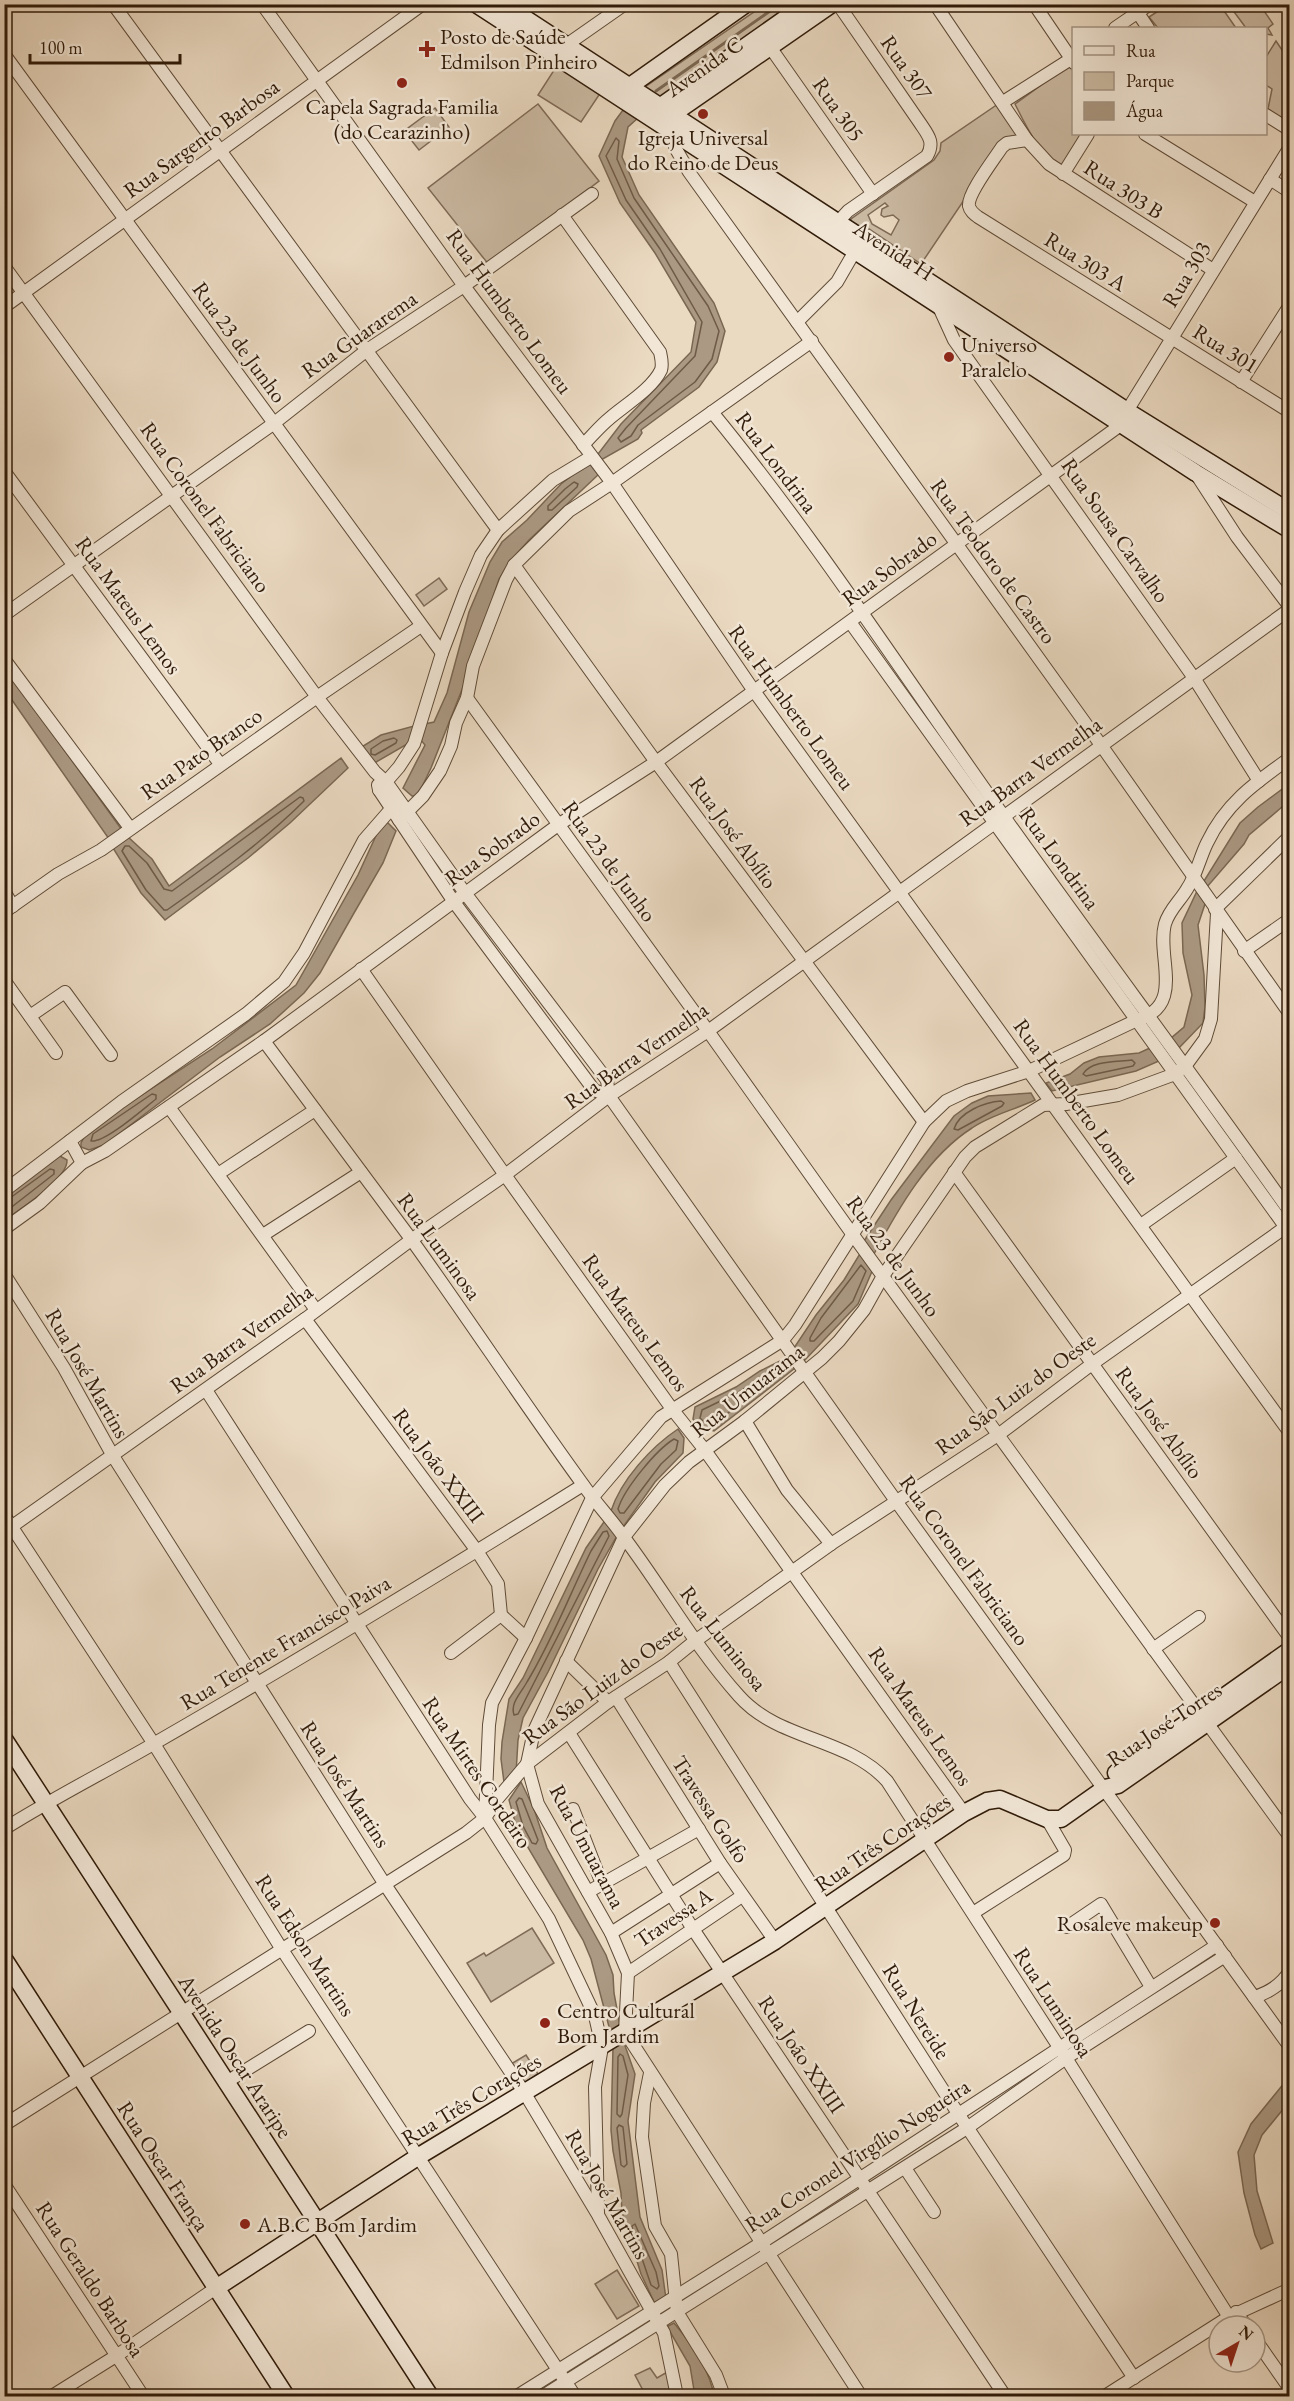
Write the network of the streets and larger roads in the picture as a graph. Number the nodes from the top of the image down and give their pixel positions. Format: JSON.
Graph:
{"nodes":[{"id":1,"x":113,"y":4,"type":"edge"},
{"id":2,"x":262,"y":4,"type":"edge"},
{"id":3,"x":423,"y":4,"type":"edge"},
{"id":4,"x":476,"y":4,"type":"edge"},
{"id":5,"x":503,"y":4,"type":"edge"},
{"id":6,"x":625,"y":4,"type":"edge"},
{"id":7,"x":746,"y":4,"type":"edge"},
{"id":8,"x":806,"y":4,"type":"edge"},
{"id":9,"x":832,"y":4,"type":"edge"},
{"id":10,"x":838,"y":4,"type":"edge"},
{"id":11,"x":935,"y":4,"type":"edge"},
{"id":12,"x":1034,"y":4,"type":"edge"},
{"id":13,"x":1150,"y":4,"type":"edge"},
{"id":14,"x":1135,"y":9,"type":"edge"},
{"id":15,"x":1116,"y":27,"type":"edge"},
{"id":16,"x":1147,"y":27,"type":"edge"},
{"id":17,"x":565,"y":46,"type":"junction"},
{"id":18,"x":770,"y":47,"type":"junction"},
{"id":19,"x":4,"y":54,"type":"edge"},
{"id":20,"x":1072,"y":58,"type":"edge"},
{"id":21,"x":1072,"y":60,"type":"edge"},
{"id":22,"x":316,"y":80,"type":"junction"},
{"id":23,"x":630,"y":86,"type":"junction"},
{"id":24,"x":1003,"y":102,"type":"junction"},
{"id":25,"x":1267,"y":116,"type":"edge"},
{"id":26,"x":664,"y":119,"type":"junction"},
{"id":27,"x":1290,"y":130,"type":"edge"},
{"id":28,"x":1087,"y":135,"type":"edge"},
{"id":29,"x":1148,"y":135,"type":"edge"},
{"id":30,"x":1027,"y":140,"type":"junction"},
{"id":31,"x":1290,"y":147,"type":"edge"},
{"id":32,"x":220,"y":150,"type":"junction"},
{"id":33,"x":1063,"y":174,"type":"junction"},
{"id":34,"x":1270,"y":178,"type":"junction"},
{"id":35,"x":1288,"y":189,"type":"edge"},
{"id":36,"x":778,"y":192,"type":"junction"},
{"id":37,"x":592,"y":194,"type":"dead end"},
{"id":38,"x":873,"y":194,"type":"junction"},
{"id":39,"x":1255,"y":202,"type":"junction"},
{"id":40,"x":562,"y":215,"type":"junction"},
{"id":41,"x":126,"y":219,"type":"junction"},
{"id":42,"x":837,"y":223,"type":"junction"},
{"id":43,"x":858,"y":245,"type":"junction"},
{"id":44,"x":4,"y":266,"type":"edge"},
{"id":45,"x":1213,"y":270,"type":"junction"},
{"id":46,"x":464,"y":286,"type":"junction"},
{"id":47,"x":925,"y":288,"type":"junction"},
{"id":48,"x":23,"y":292,"type":"junction"},
{"id":49,"x":938,"y":305,"type":"junction"},
{"id":50,"x":1290,"y":305,"type":"edge"},
{"id":51,"x":4,"y":307,"type":"edge"},
{"id":52,"x":797,"y":322,"type":"junction"},
{"id":53,"x":1172,"y":339,"type":"junction"},
{"id":54,"x":812,"y":342,"type":"junction"},
{"id":55,"x":367,"y":350,"type":"junction"},
{"id":56,"x":1241,"y":382,"type":"junction"},
{"id":57,"x":712,"y":412,"type":"junction"},
{"id":58,"x":1290,"y":412,"type":"edge"},
{"id":59,"x":1125,"y":418,"type":"junction"},
{"id":60,"x":273,"y":424,"type":"junction"},
{"id":61,"x":583,"y":445,"type":"junction"},
{"id":62,"x":591,"y":457,"type":"junction"},
{"id":63,"x":4,"y":471,"type":"edge"},
{"id":64,"x":1196,"y":473,"type":"junction"},
{"id":65,"x":1051,"y":475,"type":"junction"},
{"id":66,"x":612,"y":483,"type":"junction"},
{"id":67,"x":1227,"y":483,"type":"junction"},
{"id":68,"x":172,"y":494,"type":"junction"},
{"id":69,"x":1290,"y":512,"type":"edge"},
{"id":70,"x":498,"y":530,"type":"junction"},
{"id":71,"x":1290,"y":530,"type":"edge"},
{"id":72,"x":955,"y":545,"type":"junction"},
{"id":73,"x":74,"y":565,"type":"junction"},
{"id":74,"x":514,"y":565,"type":"junction"},
{"id":75,"x":1290,"y":608,"type":"edge"},
{"id":76,"x":863,"y":612,"type":"junction"},
{"id":77,"x":4,"y":615,"type":"edge"},
{"id":78,"x":850,"y":622,"type":"junction"},
{"id":79,"x":421,"y":626,"type":"junction"},
{"id":80,"x":442,"y":653,"type":"junction"},
{"id":81,"x":4,"y":659,"type":"edge"},
{"id":82,"x":1194,"y":678,"type":"junction"},
{"id":83,"x":754,"y":692,"type":"junction"},
{"id":84,"x":317,"y":697,"type":"junction"},
{"id":85,"x":467,"y":698,"type":"junction"},
{"id":86,"x":1101,"y":745,"type":"junction"},
{"id":87,"x":1290,"y":758,"type":"edge"},
{"id":88,"x":656,"y":762,"type":"junction"},
{"id":89,"x":220,"y":764,"type":"junction"},
{"id":90,"x":1259,"y":781,"type":"junction"},
{"id":91,"x":383,"y":787,"type":"junction"},
{"id":92,"x":395,"y":804,"type":"junction"},
{"id":93,"x":403,"y":817,"type":"junction"},
{"id":94,"x":999,"y":820,"type":"junction"},
{"id":95,"x":558,"y":825,"type":"junction"},
{"id":96,"x":130,"y":828,"type":"junction"},
{"id":97,"x":1290,"y":836,"type":"edge"},
{"id":98,"x":1193,"y":874,"type":"junction"},
{"id":99,"x":4,"y":891,"type":"edge"},
{"id":100,"x":465,"y":893,"type":"junction"},
{"id":101,"x":900,"y":893,"type":"junction"},
{"id":102,"x":454,"y":902,"type":"junction"},
{"id":103,"x":9,"y":909,"type":"edge"},
{"id":104,"x":1216,"y":911,"type":"junction"},
{"id":105,"x":1290,"y":919,"type":"edge"},
{"id":106,"x":1244,"y":951,"type":"junction"},
{"id":107,"x":803,"y":961,"type":"junction"},
{"id":108,"x":1103,"y":963,"type":"junction"},
{"id":109,"x":362,"y":969,"type":"junction"},
{"id":110,"x":4,"y":980,"type":"edge"},
{"id":111,"x":1290,"y":1014,"type":"edge"},
{"id":112,"x":30,"y":1016,"type":"junction"},
{"id":113,"x":1150,"y":1016,"type":"junction"},
{"id":114,"x":1137,"y":1020,"type":"junction"},
{"id":115,"x":708,"y":1031,"type":"junction"},
{"id":116,"x":264,"y":1041,"type":"junction"},
{"id":117,"x":56,"y":1053,"type":"dead end"},
{"id":118,"x":111,"y":1055,"type":"dead end"},
{"id":119,"x":1186,"y":1065,"type":"junction"},
{"id":120,"x":1029,"y":1071,"type":"junction"},
{"id":121,"x":1175,"y":1074,"type":"junction"},
{"id":122,"x":609,"y":1096,"type":"junction"},
{"id":123,"x":1053,"y":1104,"type":"junction"},
{"id":124,"x":169,"y":1107,"type":"junction"},
{"id":125,"x":315,"y":1110,"type":"junction"},
{"id":126,"x":924,"y":1122,"type":"junction"},
{"id":127,"x":70,"y":1140,"type":"junction"},
{"id":128,"x":1236,"y":1158,"type":"junction"},
{"id":129,"x":82,"y":1163,"type":"junction"},
{"id":130,"x":361,"y":1172,"type":"junction"},
{"id":131,"x":954,"y":1172,"type":"junction"},
{"id":132,"x":218,"y":1174,"type":"junction"},
{"id":133,"x":505,"y":1175,"type":"junction"},
{"id":134,"x":4,"y":1191,"type":"edge"},
{"id":135,"x":1290,"y":1212,"type":"edge"},
{"id":136,"x":1141,"y":1225,"type":"junction"},
{"id":137,"x":1288,"y":1228,"type":"edge"},
{"id":138,"x":4,"y":1230,"type":"edge"},
{"id":139,"x":263,"y":1235,"type":"junction"},
{"id":140,"x":853,"y":1235,"type":"junction"},
{"id":141,"x":411,"y":1240,"type":"junction"},
{"id":142,"x":883,"y":1276,"type":"junction"},
{"id":143,"x":6,"y":1277,"type":"dead end"},
{"id":144,"x":1190,"y":1294,"type":"junction"},
{"id":145,"x":316,"y":1310,"type":"junction"},
{"id":146,"x":305,"y":1319,"type":"junction"},
{"id":147,"x":783,"y":1340,"type":"junction"},
{"id":148,"x":1092,"y":1364,"type":"junction"},
{"id":149,"x":805,"y":1372,"type":"junction"},
{"id":150,"x":206,"y":1390,"type":"junction"},
{"id":151,"x":672,"y":1409,"type":"junction"},
{"id":152,"x":745,"y":1420,"type":"junction"},
{"id":153,"x":1290,"y":1433,"type":"edge"},
{"id":154,"x":998,"y":1435,"type":"junction"},
{"id":155,"x":704,"y":1449,"type":"junction"},
{"id":156,"x":113,"y":1456,"type":"junction"},
{"id":157,"x":583,"y":1485,"type":"junction"},
{"id":158,"x":592,"y":1498,"type":"junction"},
{"id":159,"x":896,"y":1501,"type":"junction"},
{"id":160,"x":4,"y":1515,"type":"edge"},
{"id":161,"x":8,"y":1529,"type":"edge"},
{"id":162,"x":624,"y":1537,"type":"junction"},
{"id":163,"x":831,"y":1544,"type":"junction"},
{"id":164,"x":477,"y":1551,"type":"junction"},
{"id":165,"x":793,"y":1572,"type":"junction"},
{"id":166,"x":501,"y":1615,"type":"junction"},
{"id":167,"x":1199,"y":1617,"type":"dead end"},
{"id":168,"x":356,"y":1625,"type":"junction"},
{"id":169,"x":526,"y":1638,"type":"junction"},
{"id":170,"x":1290,"y":1638,"type":"edge"},
{"id":171,"x":695,"y":1641,"type":"junction"},
{"id":172,"x":1153,"y":1649,"type":"junction"},
{"id":173,"x":1290,"y":1650,"type":"edge"},
{"id":174,"x":451,"y":1653,"type":"dead end"},
{"id":175,"x":566,"y":1661,"type":"junction"},
{"id":176,"x":669,"y":1662,"type":"junction"},
{"id":177,"x":1290,"y":1665,"type":"edge"},
{"id":178,"x":256,"y":1683,"type":"junction"},
{"id":179,"x":612,"y":1700,"type":"junction"},
{"id":180,"x":1203,"y":1718,"type":"junction"},
{"id":181,"x":569,"y":1733,"type":"junction"},
{"id":182,"x":4,"y":1739,"type":"edge"},
{"id":183,"x":154,"y":1744,"type":"junction"},
{"id":184,"x":527,"y":1764,"type":"junction"},
{"id":185,"x":1105,"y":1788,"type":"junction"},
{"id":186,"x":46,"y":1803,"type":"junction"},
{"id":187,"x":573,"y":1809,"type":"dead end"},
{"id":188,"x":964,"y":1813,"type":"junction"},
{"id":189,"x":485,"y":1818,"type":"junction"},
{"id":190,"x":1047,"y":1820,"type":"junction"},
{"id":191,"x":4,"y":1829,"type":"edge"},
{"id":192,"x":699,"y":1829,"type":"junction"},
{"id":193,"x":1290,"y":1837,"type":"edge"},
{"id":194,"x":925,"y":1840,"type":"junction"},
{"id":195,"x":648,"y":1858,"type":"junction"},
{"id":196,"x":720,"y":1863,"type":"junction"},
{"id":197,"x":384,"y":1883,"type":"junction"},
{"id":198,"x":602,"y":1884,"type":"junction"},
{"id":199,"x":588,"y":1892,"type":"junction"},
{"id":200,"x":671,"y":1895,"type":"junction"},
{"id":201,"x":742,"y":1896,"type":"junction"},
{"id":202,"x":826,"y":1906,"type":"junction"},
{"id":203,"x":973,"y":1913,"type":"junction"},
{"id":204,"x":1067,"y":1927,"type":"dead end"},
{"id":205,"x":693,"y":1929,"type":"junction"},
{"id":206,"x":611,"y":1933,"type":"junction"},
{"id":207,"x":775,"y":1941,"type":"junction"},
{"id":208,"x":1217,"y":1945,"type":"junction"},
{"id":209,"x":281,"y":1948,"type":"junction"},
{"id":210,"x":1225,"y":1956,"type":"junction"},
{"id":211,"x":4,"y":1959,"type":"edge"},
{"id":212,"x":1290,"y":1971,"type":"edge"},
{"id":213,"x":628,"y":1973,"type":"junction"},
{"id":214,"x":723,"y":1974,"type":"junction"},
{"id":215,"x":1151,"y":1987,"type":"junction"},
{"id":216,"x":1254,"y":1997,"type":"junction"},
{"id":217,"x":181,"y":2013,"type":"junction"},
{"id":218,"x":309,"y":2031,"type":"dead end"},
{"id":219,"x":626,"y":2032,"type":"junction"},
{"id":220,"x":602,"y":2047,"type":"junction"},
{"id":221,"x":1290,"y":2047,"type":"edge"},
{"id":222,"x":1063,"y":2053,"type":"junction"},
{"id":223,"x":650,"y":2073,"type":"junction"},
{"id":224,"x":80,"y":2077,"type":"junction"},
{"id":225,"x":225,"y":2083,"type":"junction"},
{"id":226,"x":524,"y":2092,"type":"junction"},
{"id":227,"x":959,"y":2115,"type":"junction"},
{"id":228,"x":4,"y":2126,"type":"edge"},
{"id":229,"x":967,"y":2128,"type":"junction"},
{"id":230,"x":419,"y":2156,"type":"junction"},
{"id":231,"x":905,"y":2168,"type":"junction"},
{"id":232,"x":860,"y":2179,"type":"junction"},
{"id":233,"x":4,"y":2184,"type":"edge"},
{"id":234,"x":868,"y":2192,"type":"junction"},
{"id":235,"x":934,"y":2212,"type":"dead end"},
{"id":236,"x":598,"y":2214,"type":"junction"},
{"id":237,"x":316,"y":2221,"type":"junction"},
{"id":238,"x":764,"y":2248,"type":"junction"},
{"id":239,"x":216,"y":2288,"type":"junction"},
{"id":240,"x":1290,"y":2289,"type":"edge"},
{"id":241,"x":676,"y":2296,"type":"junction"},
{"id":242,"x":676,"y":2312,"type":"junction"},
{"id":243,"x":651,"y":2313,"type":"junction"},
{"id":244,"x":1232,"y":2314,"type":"joint"},
{"id":245,"x":658,"y":2325,"type":"junction"},
{"id":246,"x":1207,"y":2330,"type":"edge"},
{"id":247,"x":117,"y":2356,"type":"junction"},
{"id":248,"x":1267,"y":2356,"type":"edge"},
{"id":249,"x":558,"y":2370,"type":"junction"},
{"id":250,"x":1134,"y":2378,"type":"junction"},
{"id":251,"x":566,"y":2382,"type":"junction"},
{"id":252,"x":1290,"y":2389,"type":"edge"},
{"id":253,"x":52,"y":2397,"type":"edge"},
{"id":254,"x":143,"y":2397,"type":"edge"},
{"id":255,"x":286,"y":2397,"type":"edge"},
{"id":256,"x":430,"y":2397,"type":"edge"},
{"id":257,"x":517,"y":2397,"type":"edge"},
{"id":258,"x":543,"y":2397,"type":"edge"},
{"id":259,"x":575,"y":2397,"type":"edge"},
{"id":260,"x":677,"y":2397,"type":"edge"},
{"id":261,"x":724,"y":2397,"type":"edge"},
{"id":262,"x":861,"y":2397,"type":"edge"},
{"id":263,"x":1005,"y":2397,"type":"edge"},
{"id":264,"x":1105,"y":2397,"type":"edge"}],
"edges":[{"from":1,"to":32,"type":"street"},
{"from":2,"to":22,"type":"street","name":"Rua Humberto Lomeu"},
{"from":3,"to":22,"type":"street","name":"Rua Sargento Barbosa"},
{"from":4,"to":26,"type":"street","name":"Avenida H"},
{"from":5,"to":17,"type":"street","name":"Avenida H"},
{"from":6,"to":17,"type":"street"},
{"from":7,"to":23,"type":"street","name":"Avenida C"},
{"from":8,"to":26,"type":"street","name":"Avenida C"},
{"from":9,"to":18,"type":"street","name":"Avenida C"},
{"from":10,"to":38,"type":"street","name":"Rua 307"},
{"from":11,"to":24,"type":"street","name":"Rua 303 B"},
{"from":12,"to":20,"type":"street"},
{"from":13,"to":14,"type":"street"},
{"from":14,"to":15,"type":"street"},
{"from":14,"to":16,"type":"street"},
{"from":17,"to":23,"type":"street","name":"Avenida H"},
{"from":18,"to":26,"type":"street","name":"Avenida C"},
{"from":18,"to":38,"type":"street","name":"Rua 305"},
{"from":19,"to":41,"type":"street","name":"Rua 23 de Junho"},
{"from":21,"to":24,"type":"street"},
{"from":22,"to":32,"type":"street","name":"Rua Sargento Barbosa"},
{"from":22,"to":46,"type":"street","name":"Rua Humberto Lomeu"},
{"from":23,"to":26,"type":"street","name":"Avenida H"},
{"from":24,"to":30,"type":"street","name":"Rua 303 B"},
{"from":25,"to":27,"type":"street"},
{"from":26,"to":36,"type":"street","name":"Avenida H"},
{"from":26,"to":52,"type":"street","name":"Rua Teodoro de Castro"},
{"from":28,"to":33,"type":"street"},
{"from":29,"to":39,"type":"street"},
{"from":30,"to":33,"type":"street","name":"Rua 303 B"},
{"from":30,"to":53,"type":"street","name":"Rua 303 A"},
{"from":31,"to":34,"type":"street","name":"Rua 303"},
{"from":32,"to":41,"type":"street","name":"Rua Sargento Barbosa"},
{"from":32,"to":55,"type":"street"},
{"from":33,"to":45,"type":"street","name":"Rua 303 B"},
{"from":34,"to":35,"type":"street"},
{"from":34,"to":39,"type":"street","name":"Rua 303"},
{"from":36,"to":42,"type":"street","name":"Avenida H"},
{"from":36,"to":43,"type":"street","name":"Avenida H"},
{"from":37,"to":40,"type":"street","name":"Rua Guararema"},
{"from":38,"to":42,"type":"street"},
{"from":39,"to":45,"type":"street","name":"Rua 303"},
{"from":40,"to":46,"type":"street","name":"Rua Guararema"},
{"from":40,"to":61,"type":"street"},
{"from":41,"to":48,"type":"street","name":"Rua Sargento Barbosa"},
{"from":41,"to":60,"type":"street","name":"Rua 23 de Junho"},
{"from":42,"to":43,"type":"street","name":"Avenida H"},
{"from":43,"to":47,"type":"street","name":"Avenida H"},
{"from":43,"to":52,"type":"street"},
{"from":44,"to":48,"type":"street","name":"Rua Coronel Fabriciano"},
{"from":45,"to":53,"type":"street","name":"Rua 303"},
{"from":46,"to":55,"type":"street","name":"Rua Guararema"},
{"from":46,"to":61,"type":"street","name":"Rua Humberto Lomeu"},
{"from":47,"to":49,"type":"street","name":"Avenida H"},
{"from":47,"to":59,"type":"street","name":"Avenida H"},
{"from":48,"to":51,"type":"street","name":"Rua Sargento Barbosa"},
{"from":48,"to":68,"type":"street","name":"Rua Coronel Fabriciano"},
{"from":49,"to":59,"type":"street","name":"Avenida H"},
{"from":49,"to":65,"type":"street","name":"Rua Sousa Carvalho"},
{"from":50,"to":56,"type":"street"},
{"from":52,"to":54,"type":"street","name":"Rua Teodoro de Castro"},
{"from":53,"to":56,"type":"street","name":"Rua 301"},
{"from":53,"to":59,"type":"street","name":"Rua 303"},
{"from":54,"to":57,"type":"street"},
{"from":54,"to":72,"type":"street","name":"Rua Teodoro de Castro"},
{"from":55,"to":60,"type":"street","name":"Rua Guararema"},
{"from":55,"to":70,"type":"street"},
{"from":56,"to":58,"type":"street","name":"Rua 301"},
{"from":57,"to":66,"type":"street"},
{"from":57,"to":76,"type":"street","name":"Rua Londrina"},
{"from":59,"to":64,"type":"street","name":"Avenida H"},
{"from":59,"to":65,"type":"street","name":"Rua Sobrado"},
{"from":59,"to":67,"type":"street","name":"Avenida H"},
{"from":60,"to":68,"type":"street","name":"Rua Guararema"},
{"from":60,"to":79,"type":"street","name":"Rua 23 de Junho"},
{"from":61,"to":62,"type":"street","name":"Rua Humberto Lomeu"},
{"from":62,"to":66,"type":"street","name":"Rua Humberto Lomeu"},
{"from":62,"to":70,"type":"street"},
{"from":63,"to":73,"type":"street","name":"Rua Mateus Lemos"},
{"from":64,"to":67,"type":"street","name":"Avenida H"},
{"from":64,"to":75,"type":"street"},
{"from":65,"to":72,"type":"street","name":"Rua Sobrado"},
{"from":65,"to":82,"type":"street","name":"Rua Sousa Carvalho"},
{"from":66,"to":74,"type":"street"},
{"from":66,"to":83,"type":"street","name":"Rua Humberto Lomeu"},
{"from":67,"to":69,"type":"street","name":"Avenida H"},
{"from":67,"to":71,"type":"street","name":"Avenida H"},
{"from":68,"to":73,"type":"street","name":"Rua Guararema"},
{"from":68,"to":84,"type":"street","name":"Rua Coronel Fabriciano"},
{"from":70,"to":80,"type":"street"},
{"from":72,"to":76,"type":"street","name":"Rua Sobrado"},
{"from":72,"to":86,"type":"street","name":"Rua Teodoro de Castro"},
{"from":73,"to":77,"type":"street","name":"Rua Guararema"},
{"from":73,"to":89,"type":"street","name":"Rua Mateus Lemos"},
{"from":74,"to":85,"type":"street"},
{"from":74,"to":88,"type":"street","name":"Rua José Abílio"},
{"from":75,"to":82,"type":"street","name":"Rua Barra Vermelha"},
{"from":76,"to":78,"type":"street","name":"Rua Sobrado"},
{"from":76,"to":94,"type":"street","name":"Rua Londrina"},
{"from":78,"to":83,"type":"street","name":"Rua Sobrado"},
{"from":78,"to":94,"type":"street","name":"Rua Londrina"},
{"from":79,"to":80,"type":"street","name":"Rua 23 de Junho"},
{"from":79,"to":84,"type":"street","name":"Rua Pato Branco"},
{"from":80,"to":91,"type":"street"},
{"from":81,"to":96,"type":"street"},
{"from":82,"to":86,"type":"street","name":"Rua Barra Vermelha"},
{"from":82,"to":90,"type":"street","name":"Rua Sousa Carvalho"},
{"from":83,"to":88,"type":"street","name":"Rua Sobrado"},
{"from":83,"to":101,"type":"street","name":"Rua Humberto Lomeu"},
{"from":84,"to":89,"type":"street","name":"Rua Pato Branco"},
{"from":84,"to":91,"type":"street","name":"Rua Coronel Fabriciano"},
{"from":85,"to":93,"type":"street"},
{"from":85,"to":95,"type":"street","name":"Rua 23 de Junho"},
{"from":86,"to":94,"type":"street","name":"Rua Barra Vermelha"},
{"from":86,"to":98,"type":"street","name":"Rua Teodoro de Castro"},
{"from":87,"to":90,"type":"street"},
{"from":88,"to":95,"type":"street","name":"Rua Sobrado"},
{"from":88,"to":107,"type":"street","name":"Rua José Abílio"},
{"from":89,"to":96,"type":"street","name":"Rua Pato Branco"},
{"from":90,"to":98,"type":"street"},
{"from":91,"to":92,"type":"street","name":"Rua Coronel Fabriciano"},
{"from":92,"to":93,"type":"street","name":"Rua Coronel Fabriciano"},
{"from":92,"to":127,"type":"street"},
{"from":93,"to":100,"type":"street","name":"Rua Coronel Fabriciano"},
{"from":93,"to":102,"type":"street","name":"Rua Coronel Fabriciano"},
{"from":94,"to":101,"type":"street","name":"Rua Barra Vermelha"},
{"from":94,"to":108,"type":"street","name":"Rua Londrina"},
{"from":95,"to":100,"type":"street","name":"Rua Sobrado"},
{"from":95,"to":115,"type":"street","name":"Rua 23 de Junho"},
{"from":96,"to":103,"type":"street","name":"Rua Pato Branco"},
{"from":97,"to":104,"type":"street"},
{"from":98,"to":104,"type":"street","name":"Rua Teodoro de Castro"},
{"from":98,"to":113,"type":"street"},
{"from":99,"to":103,"type":"street"},
{"from":100,"to":102,"type":"street","name":"Rua Sobrado"},
{"from":100,"to":122,"type":"street","name":"Rua Coronel Fabriciano"},
{"from":101,"to":107,"type":"street","name":"Rua Barra Vermelha"},
{"from":101,"to":120,"type":"street","name":"Rua Humberto Lomeu"},
{"from":102,"to":109,"type":"street","name":"Rua Sobrado"},
{"from":102,"to":122,"type":"street","name":"Rua Coronel Fabriciano"},
{"from":104,"to":106,"type":"street","name":"Rua Teodoro de Castro"},
{"from":104,"to":119,"type":"street","name":"Rua Umuarama"},
{"from":105,"to":106,"type":"street"},
{"from":106,"to":111,"type":"street","name":"Rua Teodoro de Castro"},
{"from":107,"to":115,"type":"street","name":"Rua Barra Vermelha"},
{"from":107,"to":126,"type":"street","name":"Rua José Abílio"},
{"from":108,"to":113,"type":"street","name":"Rua Londrina"},
{"from":108,"to":114,"type":"street","name":"Rua Londrina"},
{"from":109,"to":116,"type":"street","name":"Rua Sobrado"},
{"from":109,"to":133,"type":"street","name":"Rua Mateus Lemos"},
{"from":110,"to":112,"type":"street"},
{"from":112,"to":117,"type":"street"},
{"from":112,"to":118,"type":"street"},
{"from":113,"to":114,"type":"street","name":"Rua Umuarama"},
{"from":113,"to":119,"type":"street","name":"Rua Londrina"},
{"from":114,"to":120,"type":"street","name":"Rua Umuarama"},
{"from":114,"to":121,"type":"street","name":"Rua Londrina"},
{"from":115,"to":122,"type":"street","name":"Rua Barra Vermelha"},
{"from":115,"to":140,"type":"street","name":"Rua 23 de Junho"},
{"from":116,"to":124,"type":"street","name":"Rua Sobrado"},
{"from":116,"to":125,"type":"street","name":"Rua Luminosa"},
{"from":119,"to":121,"type":"street","name":"Rua Umuarama"},
{"from":119,"to":135,"type":"street","name":"Rua Londrina"},
{"from":120,"to":123,"type":"street","name":"Rua Humberto Lomeu"},
{"from":120,"to":126,"type":"street","name":"Rua Umuarama"},
{"from":121,"to":123,"type":"street","name":"Rua Umuarama"},
{"from":121,"to":128,"type":"street","name":"Rua Londrina"},
{"from":122,"to":133,"type":"street","name":"Rua Barra Vermelha"},
{"from":122,"to":147,"type":"street","name":"Rua Coronel Fabriciano"},
{"from":123,"to":131,"type":"street","name":"Rua Umuarama"},
{"from":123,"to":136,"type":"street","name":"Rua Humberto Lomeu"},
{"from":124,"to":129,"type":"street","name":"Rua Sobrado"},
{"from":124,"to":132,"type":"street"},
{"from":125,"to":130,"type":"street","name":"Rua Luminosa"},
{"from":125,"to":132,"type":"street"},
{"from":126,"to":140,"type":"street","name":"Rua Umuarama"},
{"from":127,"to":129,"type":"street"},
{"from":127,"to":134,"type":"street"},
{"from":128,"to":136,"type":"street"},
{"from":128,"to":137,"type":"street","name":"Rua Londrina"},
{"from":129,"to":138,"type":"street","name":"Rua Sobrado"},
{"from":130,"to":139,"type":"street"},
{"from":130,"to":141,"type":"street","name":"Rua Luminosa"},
{"from":131,"to":142,"type":"street","name":"Rua Umuarama"},
{"from":131,"to":148,"type":"street","name":"Rua José Abílio"},
{"from":132,"to":139,"type":"street"},
{"from":133,"to":141,"type":"street","name":"Rua Barra Vermelha"},
{"from":133,"to":151,"type":"street","name":"Rua Mateus Lemos"},
{"from":136,"to":144,"type":"street","name":"Rua Humberto Lomeu"},
{"from":137,"to":144,"type":"street","name":"Rua São Luiz do Oeste"},
{"from":139,"to":145,"type":"street"},
{"from":140,"to":142,"type":"street","name":"Rua 23 de Junho"},
{"from":140,"to":147,"type":"street","name":"Rua Umuarama"},
{"from":141,"to":145,"type":"street","name":"Rua Barra Vermelha"},
{"from":141,"to":157,"type":"street","name":"Rua Luminosa"},
{"from":142,"to":149,"type":"street","name":"Rua Umuarama"},
{"from":142,"to":154,"type":"street","name":"Rua 23 de Junho"},
{"from":143,"to":156,"type":"street","name":"Rua José Martins"},
{"from":144,"to":148,"type":"street","name":"Rua São Luiz do Oeste"},
{"from":144,"to":153,"type":"street","name":"Rua Humberto Lomeu"},
{"from":145,"to":146,"type":"street","name":"Rua Barra Vermelha"},
{"from":146,"to":150,"type":"street","name":"Rua Barra Vermelha"},
{"from":146,"to":164,"type":"street","name":"Rua João XXIII"},
{"from":147,"to":149,"type":"street","name":"Rua Coronel Fabriciano"},
{"from":147,"to":151,"type":"street","name":"Rua Umuarama"},
{"from":148,"to":154,"type":"street","name":"Rua São Luiz do Oeste"},
{"from":148,"to":170,"type":"street","name":"Rua José Abílio"},
{"from":149,"to":152,"type":"street","name":"Rua Umuarama"},
{"from":149,"to":159,"type":"street","name":"Rua Coronel Fabriciano"},
{"from":150,"to":156,"type":"street","name":"Rua Barra Vermelha"},
{"from":150,"to":168,"type":"street","name":"Rua Mirtes Cordeiro"},
{"from":151,"to":155,"type":"street","name":"Rua Mateus Lemos"},
{"from":151,"to":158,"type":"street","name":"Rua Umuarama"},
{"from":152,"to":155,"type":"street","name":"Rua Umuarama"},
{"from":152,"to":163,"type":"street"},
{"from":154,"to":159,"type":"street","name":"Rua São Luiz do Oeste"},
{"from":154,"to":172,"type":"street","name":"Rua 23 de Junho"},
{"from":155,"to":162,"type":"street","name":"Rua Umuarama"},
{"from":155,"to":165,"type":"street","name":"Rua Mateus Lemos"},
{"from":156,"to":161,"type":"street","name":"Rua Barra Vermelha"},
{"from":156,"to":178,"type":"street","name":"Rua José Martins"},
{"from":157,"to":158,"type":"street","name":"Rua Luminosa"},
{"from":157,"to":164,"type":"street","name":"Rua Tenente Francisco Paiva"},
{"from":158,"to":162,"type":"street","name":"Rua Luminosa"},
{"from":158,"to":169,"type":"street","name":"Rua Umuarama"},
{"from":159,"to":163,"type":"street","name":"Rua São Luiz do Oeste"},
{"from":159,"to":185,"type":"street","name":"Rua Coronel Fabriciano"},
{"from":160,"to":161,"type":"street","name":"Rua Edson Martins"},
{"from":161,"to":183,"type":"street","name":"Rua Edson Martins"},
{"from":162,"to":171,"type":"street","name":"Rua Luminosa"},
{"from":162,"to":175,"type":"street","name":"Rua Umuarama"},
{"from":163,"to":165,"type":"street","name":"Rua São Luiz do Oeste"},
{"from":164,"to":166,"type":"street","name":"Rua João XXIII"},
{"from":164,"to":168,"type":"street","name":"Rua Tenente Francisco Paiva"},
{"from":165,"to":171,"type":"street","name":"Rua São Luiz do Oeste"},
{"from":165,"to":188,"type":"street","name":"Rua Mateus Lemos"},
{"from":166,"to":169,"type":"street"},
{"from":166,"to":174,"type":"street"},
{"from":167,"to":172,"type":"street"},
{"from":168,"to":178,"type":"street","name":"Rua Tenente Francisco Paiva"},
{"from":168,"to":189,"type":"street","name":"Rua Mirtes Cordeiro"},
{"from":169,"to":189,"type":"street","name":"Rua Umuarama"},
{"from":171,"to":176,"type":"street","name":"Rua São Luiz do Oeste"},
{"from":171,"to":194,"type":"street","name":"Rua Luminosa"},
{"from":172,"to":180,"type":"street","name":"Rua 23 de Junho"},
{"from":173,"to":180,"type":"street","name":"Rua José Torres"},
{"from":175,"to":179,"type":"street","name":"Travessa Golfo"},
{"from":175,"to":184,"type":"street","name":"Rua Umuarama"},
{"from":176,"to":179,"type":"street","name":"Rua São Luiz do Oeste"},
{"from":176,"to":202,"type":"street","name":"Rua Nereide"},
{"from":177,"to":180,"type":"street","name":"Rua José Torres"},
{"from":178,"to":183,"type":"street","name":"Rua Tenente Francisco Paiva"},
{"from":178,"to":197,"type":"street","name":"Rua José Martins"},
{"from":179,"to":181,"type":"street","name":"Rua São Luiz do Oeste"},
{"from":179,"to":192,"type":"street","name":"Travessa Golfo"},
{"from":180,"to":185,"type":"street","name":"Rua José Torres"},
{"from":180,"to":193,"type":"street","name":"Rua 23 de Junho"},
{"from":181,"to":184,"type":"street","name":"Rua São Luiz do Oeste"},
{"from":181,"to":195,"type":"street","name":"Rua João XXIII"},
{"from":182,"to":186,"type":"street","name":"Avenida Oscar Araripe"},
{"from":183,"to":186,"type":"street","name":"Rua Tenente Francisco Paiva"},
{"from":183,"to":209,"type":"street","name":"Rua Edson Martins"},
{"from":184,"to":189,"type":"street","name":"Rua São Luiz do Oeste"},
{"from":184,"to":199,"type":"street","name":"Rua Umuarama"},
{"from":185,"to":190,"type":"street"},
{"from":185,"to":208,"type":"street","name":"Rua Coronel Fabriciano"},
{"from":186,"to":191,"type":"street","name":"Rua Tenente Francisco Paiva"},
{"from":186,"to":217,"type":"street","name":"Avenida Oscar Araripe"},
{"from":187,"to":198,"type":"street"},
{"from":188,"to":190,"type":"street","name":"Rua Três Corações"},
{"from":188,"to":194,"type":"street","name":"Rua Três Corações"},
{"from":189,"to":197,"type":"street"},
{"from":189,"to":220,"type":"street","name":"Rua Mirtes Cordeiro"},
{"from":190,"to":203,"type":"street"},
{"from":192,"to":195,"type":"street"},
{"from":192,"to":196,"type":"street","name":"Travessa Golfo"},
{"from":194,"to":202,"type":"street","name":"Rua Três Corações"},
{"from":194,"to":203,"type":"street","name":"Rua Luminosa"},
{"from":195,"to":198,"type":"street"},
{"from":195,"to":200,"type":"street","name":"Rua João XXIII"},
{"from":196,"to":200,"type":"street"},
{"from":196,"to":201,"type":"street","name":"Travessa Golfo"},
{"from":197,"to":209,"type":"street"},
{"from":197,"to":226,"type":"street","name":"Rua José Martins"},
{"from":198,"to":199,"type":"street"},
{"from":199,"to":206,"type":"street","name":"Rua Umuarama"},
{"from":200,"to":205,"type":"street","name":"Rua João XXIII"},
{"from":200,"to":206,"type":"street"},
{"from":201,"to":205,"type":"street","name":"Travessa A"},
{"from":201,"to":207,"type":"street","name":"Travessa Golfo"},
{"from":202,"to":207,"type":"street","name":"Rua Três Corações"},
{"from":202,"to":227,"type":"street","name":"Rua Nereide"},
{"from":203,"to":222,"type":"street","name":"Rua Luminosa"},
{"from":204,"to":215,"type":"street"},
{"from":205,"to":213,"type":"street","name":"Travessa A"},
{"from":205,"to":214,"type":"street","name":"Rua João XXIII"},
{"from":206,"to":213,"type":"street","name":"Rua Umuarama"},
{"from":207,"to":214,"type":"street","name":"Rua Três Corações"},
{"from":208,"to":210,"type":"street","name":"Rua Coronel Fabriciano"},
{"from":208,"to":215,"type":"street","name":"Rua Coronel Virgílio Nogueira"},
{"from":209,"to":217,"type":"street"},
{"from":209,"to":230,"type":"street","name":"Rua Edson Martins"},
{"from":210,"to":216,"type":"street","name":"Rua Coronel Fabriciano"},
{"from":210,"to":222,"type":"street","name":"Rua Coronel Virgílio Nogueira"},
{"from":211,"to":224,"type":"street","name":"Rua Oscar França"},
{"from":212,"to":216,"type":"street"},
{"from":213,"to":219,"type":"street","name":"Rua Umuarama"},
{"from":214,"to":219,"type":"street","name":"Rua Três Corações"},
{"from":214,"to":232,"type":"street","name":"Rua João XXIII"},
{"from":215,"to":222,"type":"street","name":"Rua Coronel Virgílio Nogueira"},
{"from":216,"to":221,"type":"street","name":"Rua Coronel Fabriciano"},
{"from":217,"to":224,"type":"street"},
{"from":217,"to":225,"type":"street","name":"Avenida Oscar Araripe"},
{"from":218,"to":225,"type":"street"},
{"from":219,"to":220,"type":"street","name":"Rua Três Corações"},
{"from":219,"to":223,"type":"street"},
{"from":220,"to":226,"type":"street","name":"Rua Três Corações"},
{"from":220,"to":236,"type":"street","name":"Rua Mirtes Cordeiro"},
{"from":222,"to":227,"type":"street","name":"Rua Coronel Virgílio Nogueira"},
{"from":222,"to":229,"type":"street","name":"Rua Coronel Virgílio Nogueira"},
{"from":222,"to":244,"type":"street","name":"Rua Luminosa"},
{"from":223,"to":238,"type":"street"},
{"from":223,"to":241,"type":"street"},
{"from":224,"to":228,"type":"street"},
{"from":224,"to":239,"type":"street","name":"Rua Oscar França"},
{"from":225,"to":237,"type":"street","name":"Avenida Oscar Araripe"},
{"from":226,"to":230,"type":"street","name":"Rua Três Corações"},
{"from":226,"to":236,"type":"street","name":"Rua José Martins"},
{"from":227,"to":229,"type":"street","name":"Rua Nereide"},
{"from":227,"to":232,"type":"street","name":"Rua Coronel Virgílio Nogueira"},
{"from":229,"to":231,"type":"street","name":"Rua Coronel Virgílio Nogueira"},
{"from":229,"to":250,"type":"street","name":"Rua Nereide"},
{"from":230,"to":237,"type":"street","name":"Rua Três Corações"},
{"from":230,"to":249,"type":"street","name":"Rua Edson Martins"},
{"from":231,"to":234,"type":"street","name":"Rua Coronel Virgílio Nogueira"},
{"from":231,"to":235,"type":"street"},
{"from":232,"to":234,"type":"street","name":"Rua João XXIII"},
{"from":232,"to":238,"type":"street","name":"Rua Coronel Virgílio Nogueira"},
{"from":233,"to":247,"type":"street","name":"Rua Geraldo Barbosa"},
{"from":234,"to":238,"type":"street","name":"Rua Coronel Virgílio Nogueira"},
{"from":234,"to":263,"type":"street","name":"Rua João XXIII"},
{"from":236,"to":243,"type":"street","name":"Rua José Martins"},
{"from":237,"to":239,"type":"street","name":"Rua Três Corações"},
{"from":237,"to":256,"type":"street","name":"Avenida Oscar Araripe"},
{"from":238,"to":241,"type":"street","name":"Rua Coronel Virgílio Nogueira"},
{"from":238,"to":242,"type":"street","name":"Rua Coronel Virgílio Nogueira"},
{"from":238,"to":262,"type":"street"},
{"from":239,"to":247,"type":"street","name":"Rua Três Corações"},
{"from":239,"to":255,"type":"street","name":"Rua Oscar França"},
{"from":240,"to":244,"type":"street"},
{"from":241,"to":242,"type":"street"},
{"from":241,"to":243,"type":"street","name":"Rua Coronel Virgílio Nogueira"},
{"from":242,"to":245,"type":"street","name":"Rua Coronel Virgílio Nogueira"},
{"from":242,"to":261,"type":"street"},
{"from":243,"to":245,"type":"street","name":"Rua José Martins"},
{"from":243,"to":249,"type":"street","name":"Rua Coronel Virgílio Nogueira"},
{"from":245,"to":251,"type":"street","name":"Rua Coronel Virgílio Nogueira"},
{"from":245,"to":260,"type":"street","name":"Rua José Martins"},
{"from":246,"to":250,"type":"street"},
{"from":247,"to":253,"type":"street","name":"Rua Três Corações"},
{"from":247,"to":254,"type":"street","name":"Rua Geraldo Barbosa"},
{"from":248,"to":252,"type":"street"},
{"from":249,"to":251,"type":"street","name":"Rua Edson Martins"},
{"from":249,"to":257,"type":"street","name":"Rua Coronel Virgílio Nogueira"},
{"from":250,"to":264,"type":"street"},
{"from":251,"to":258,"type":"street","name":"Rua Coronel Virgílio Nogueira"},
{"from":251,"to":259,"type":"street","name":"Rua Edson Martins"}]}
